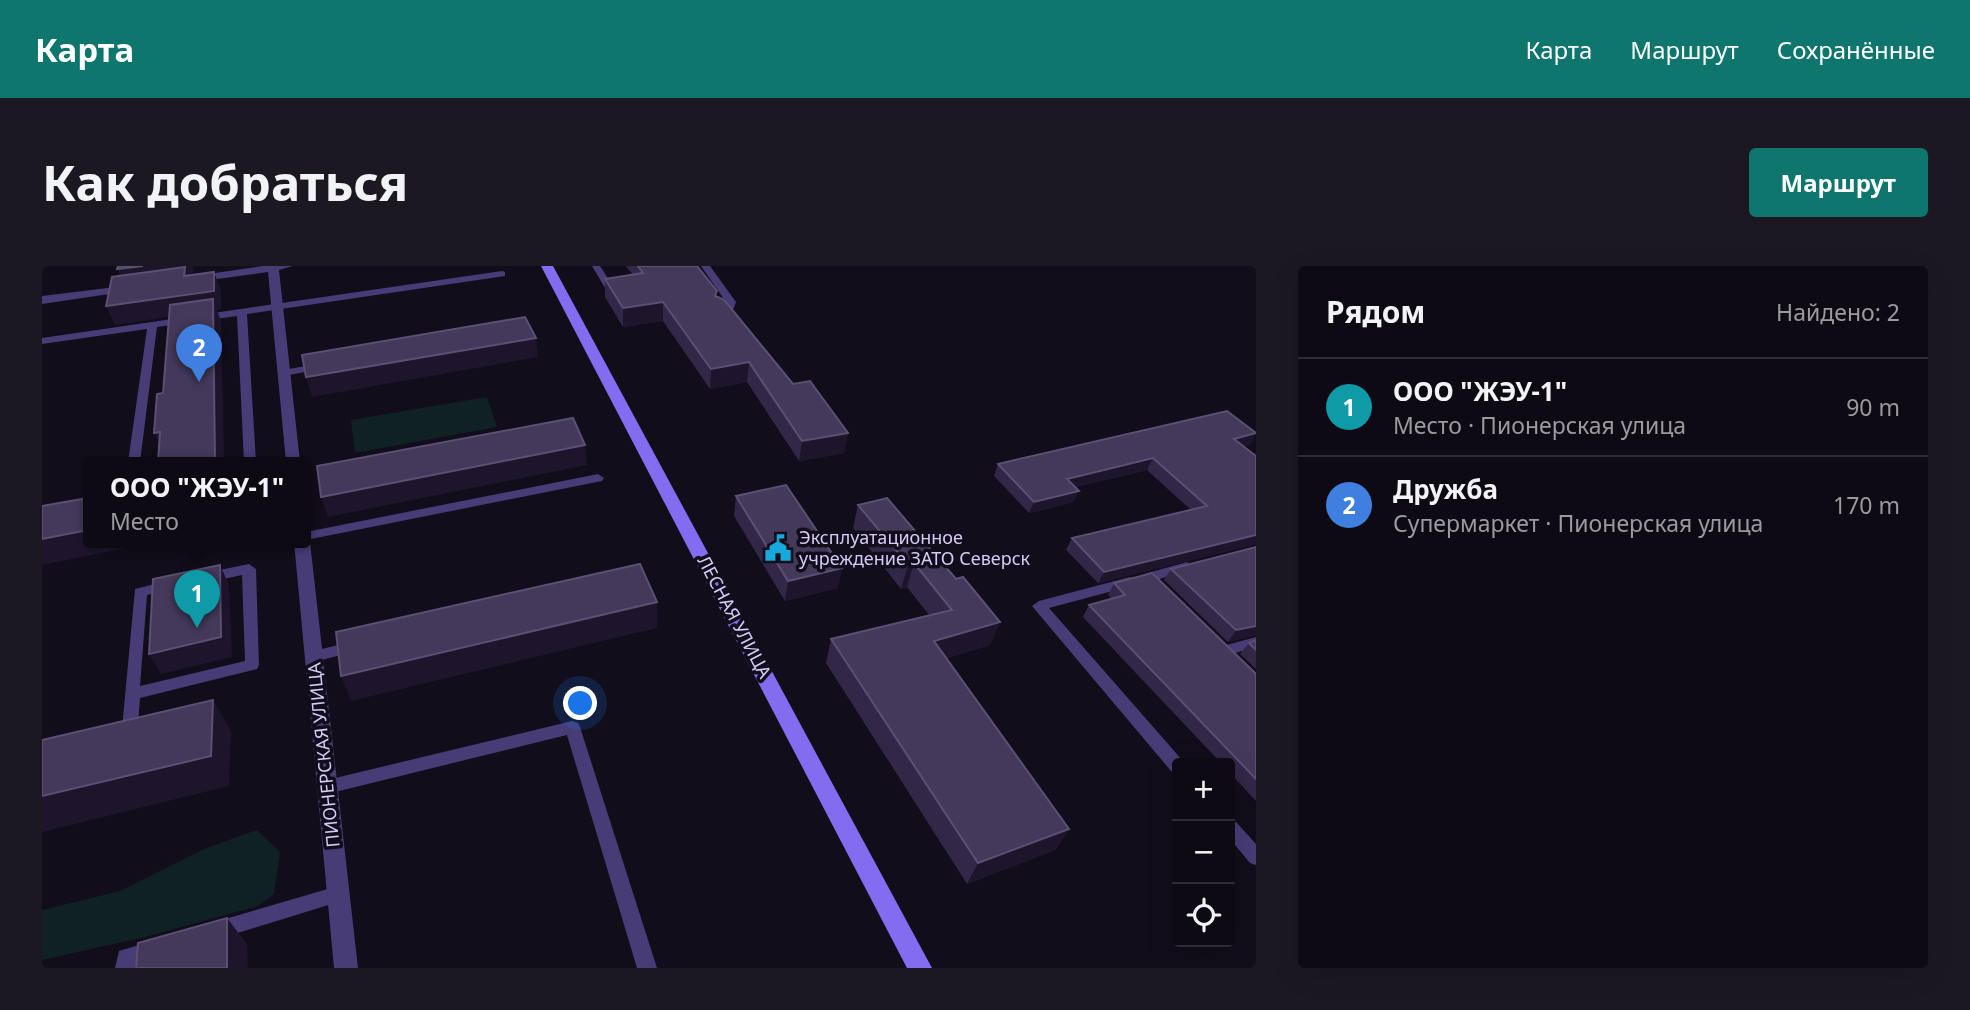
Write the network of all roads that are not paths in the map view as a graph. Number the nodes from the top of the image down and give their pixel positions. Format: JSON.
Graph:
{"nodes":[{"id":1,"x":547,"y":266,"type":"edge"},
{"id":2,"x":596,"y":266,"type":"edge"},
{"id":3,"x":705,"y":266,"type":"edge"},
{"id":4,"x":278,"y":267,"type":"edge"},
{"id":5,"x":502,"y":274,"type":"dead end"},
{"id":6,"x":180,"y":281,"type":"edge"},
{"id":7,"x":139,"y":287,"type":"edge"},
{"id":8,"x":611,"y":291,"type":"edge"},
{"id":9,"x":42,"y":300,"type":"edge"},
{"id":10,"x":277,"y":307,"type":"junction"},
{"id":11,"x":242,"y":312,"type":"junction"},
{"id":12,"x":721,"y":313,"type":"edge"},
{"id":13,"x":152,"y":325,"type":"junction"},
{"id":14,"x":42,"y":341,"type":"edge"},
{"id":15,"x":338,"y":363,"type":"edge"},
{"id":16,"x":284,"y":373,"type":"junction"},
{"id":17,"x":135,"y":457,"type":"edge"},
{"id":18,"x":250,"y":457,"type":"edge"},
{"id":19,"x":292,"y":457,"type":"edge"},
{"id":20,"x":597,"y":478,"type":"dead end"},
{"id":21,"x":311,"y":536,"type":"edge"},
{"id":22,"x":303,"y":548,"type":"edge"},
{"id":23,"x":1202,"y":563,"type":"edge"},
{"id":24,"x":1149,"y":577,"type":"junction"},
{"id":25,"x":1168,"y":595,"type":"edge"},
{"id":26,"x":1256,"y":642,"type":"edge"},
{"id":27,"x":368,"y":643,"type":"edge"},
{"id":28,"x":314,"y":656,"type":"junction"},
{"id":29,"x":1256,"y":682,"type":"edge"},
{"id":30,"x":132,"y":694,"type":"junction"},
{"id":31,"x":117,"y":750,"type":"edge"},
{"id":32,"x":1172,"y":760,"type":"edge"},
{"id":33,"x":327,"y":787,"type":"junction"},
{"id":34,"x":1235,"y":833,"type":"edge"},
{"id":35,"x":1256,"y":858,"type":"edge"},
{"id":36,"x":338,"y":894,"type":"junction"},
{"id":37,"x":201,"y":935,"type":"edge"},
{"id":38,"x":176,"y":943,"type":"edge"},
{"id":39,"x":125,"y":968,"type":"edge"},
{"id":40,"x":346,"y":968,"type":"edge"},
{"id":41,"x":646,"y":968,"type":"edge"},
{"id":42,"x":920,"y":968,"type":"edge"}],
"edges":[{"from":1,"to":42,"type":"main road","name":"ЛЕСНАЯ УЛИЦА"},
{"from":2,"to":8,"type":"lane"},
{"from":3,"to":12,"type":"lane"},
{"from":4,"to":6,"type":"street"},
{"from":4,"to":10,"type":"street"},
{"from":5,"to":10,"type":"lane"},
{"from":7,"to":9,"type":"street"},
{"from":10,"to":11,"type":"lane"},
{"from":10,"to":16,"type":"street"},
{"from":11,"to":13,"type":"lane"},
{"from":11,"to":18,"type":"lane"},
{"from":13,"to":14,"type":"lane"},
{"from":13,"to":17,"type":"lane"},
{"from":15,"to":16,"type":"lane"},
{"from":16,"to":19,"type":"street"},
{"from":20,"to":21,"type":"lane"},
{"from":22,"to":28,"type":"street","name":"ПИОНЕРСКАЯ УЛИЦА"},
{"from":23,"to":24,"type":"lane"},
{"from":24,"to":25,"type":"lane"},
{"from":24,"to":32,"type":"lane"},
{"from":26,"to":29,"type":"lane"},
{"from":27,"to":28,"type":"lane"},
{"from":28,"to":33,"type":"street","name":"ПИОНЕРСКАЯ УЛИЦА"},
{"from":30,"to":30,"type":"lane"},
{"from":30,"to":31,"type":"lane"},
{"from":33,"to":36,"type":"street","name":"ПИОНЕРСКАЯ УЛИЦА"},
{"from":33,"to":41,"type":"lane"},
{"from":34,"to":35,"type":"lane"},
{"from":36,"to":37,"type":"lane"},
{"from":36,"to":40,"type":"street","name":"ПИОНЕРСКАЯ УЛИЦА"},
{"from":38,"to":39,"type":"lane"}]}
